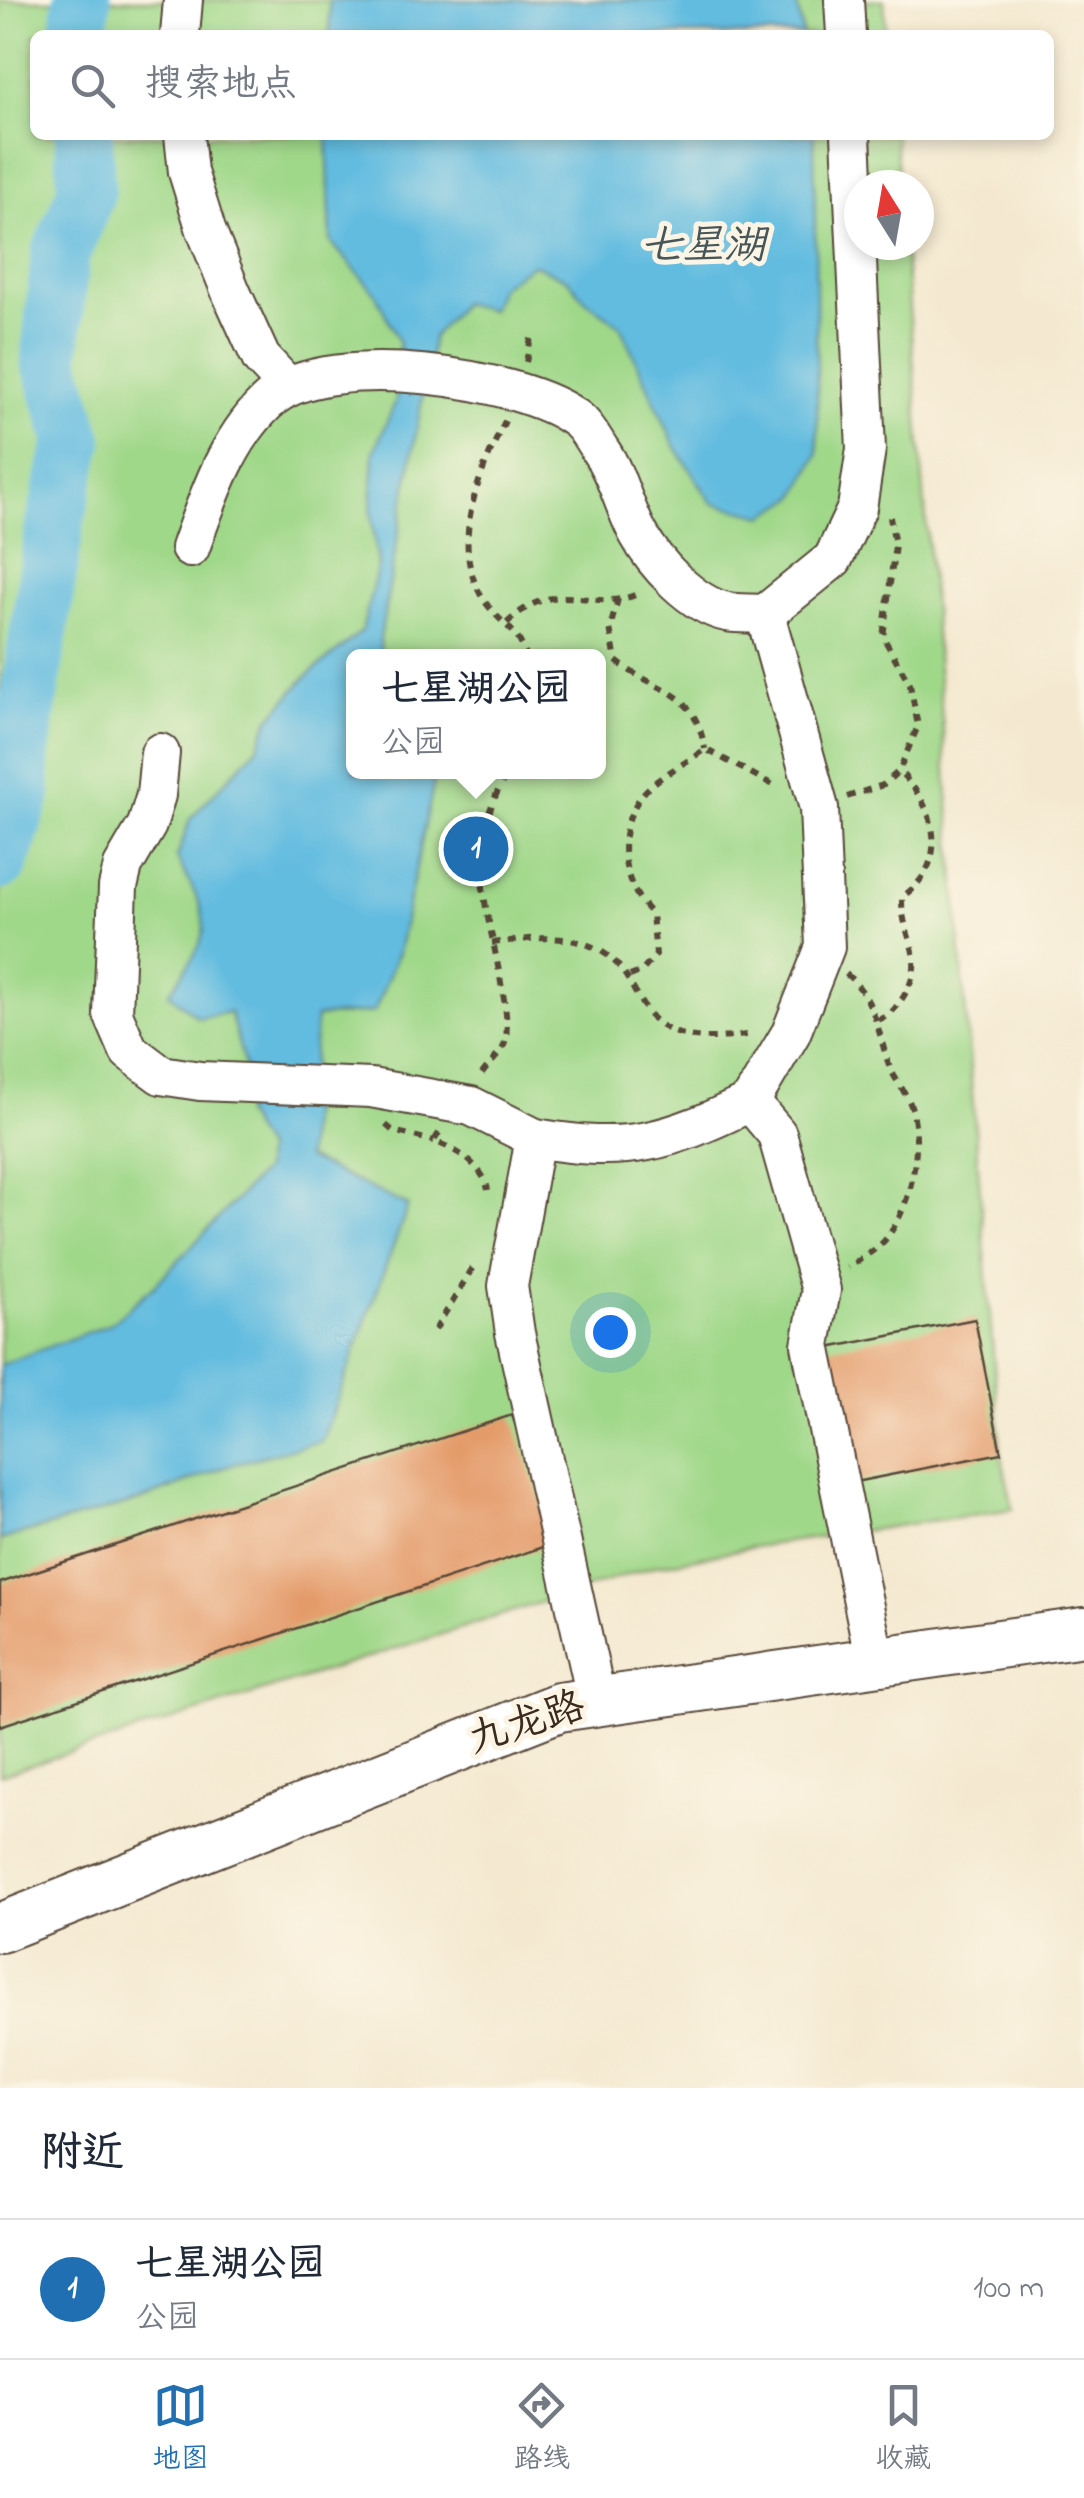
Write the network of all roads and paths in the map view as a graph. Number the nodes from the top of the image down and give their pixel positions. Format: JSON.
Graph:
{"nodes":[{"id":1,"x":183,"y":0,"type":"edge"},
{"id":2,"x":844,"y":0,"type":"edge"},
{"id":3,"x":180,"y":30,"type":"edge"},
{"id":4,"x":846,"y":30,"type":"edge"},
{"id":5,"x":185,"y":140,"type":"edge"},
{"id":6,"x":851,"y":140,"type":"edge"},
{"id":7,"x":532,"y":334,"type":"dead end"},
{"id":8,"x":288,"y":386,"type":"junction"},
{"id":9,"x":519,"y":393,"type":"junction"},
{"id":10,"x":190,"y":548,"type":"dead end"},
{"id":11,"x":662,"y":566,"type":"junction"},
{"id":12,"x":618,"y":599,"type":"junction"},
{"id":13,"x":764,"y":614,"type":"junction"},
{"id":14,"x":507,"y":623,"type":"junction"},
{"id":15,"x":523,"y":649,"type":"edge"},
{"id":16,"x":705,"y":749,"type":"dead end"},
{"id":17,"x":160,"y":753,"type":"dead end"},
{"id":18,"x":898,"y":771,"type":"dead end"},
{"id":19,"x":504,"y":779,"type":"edge"},
{"id":20,"x":492,"y":943,"type":"junction"},
{"id":21,"x":818,"y":965,"type":"junction"},
{"id":22,"x":878,"y":1020,"type":"junction"},
{"id":23,"x":790,"y":1033,"type":"junction"},
{"id":24,"x":750,"y":1102,"type":"junction"},
{"id":25,"x":459,"y":1104,"type":"junction"},
{"id":26,"x":535,"y":1138,"type":"junction"},
{"id":27,"x":490,"y":1196,"type":"dead end"},
{"id":28,"x":477,"y":1261,"type":"dead end"},
{"id":29,"x":821,"y":1290,"type":"junction"},
{"id":30,"x":435,"y":1330,"type":"dead end"},
{"id":31,"x":1084,"y":1632,"type":"edge"},
{"id":32,"x":875,"y":1662,"type":"junction"},
{"id":33,"x":596,"y":1702,"type":"junction"},
{"id":34,"x":0,"y":1928,"type":"edge"}],
"edges":[{"from":1,"to":3,"type":"lane"},
{"from":2,"to":4,"type":"lane"},
{"from":5,"to":8,"type":"lane"},
{"from":6,"to":13,"type":"lane"},
{"from":7,"to":9,"type":"path"},
{"from":8,"to":9,"type":"lane"},
{"from":8,"to":10,"type":"lane"},
{"from":9,"to":11,"type":"lane"},
{"from":9,"to":14,"type":"path"},
{"from":11,"to":12,"type":"path"},
{"from":11,"to":13,"type":"lane"},
{"from":12,"to":14,"type":"path"},
{"from":12,"to":16,"type":"path"},
{"from":13,"to":21,"type":"lane"},
{"from":14,"to":15,"type":"path"},
{"from":17,"to":25,"type":"lane"},
{"from":18,"to":22,"type":"path"},
{"from":19,"to":20,"type":"path"},
{"from":20,"to":23,"type":"path"},
{"from":20,"to":25,"type":"path"},
{"from":21,"to":22,"type":"path"},
{"from":21,"to":23,"type":"lane"},
{"from":22,"to":29,"type":"path"},
{"from":23,"to":24,"type":"lane"},
{"from":24,"to":26,"type":"lane"},
{"from":24,"to":29,"type":"lane"},
{"from":25,"to":26,"type":"lane"},
{"from":25,"to":27,"type":"path"},
{"from":26,"to":33,"type":"lane"},
{"from":28,"to":30,"type":"path"},
{"from":29,"to":32,"type":"lane"},
{"from":31,"to":32,"type":"main road","name":"九龙路"},
{"from":32,"to":33,"type":"main road","name":"九龙路"},
{"from":33,"to":34,"type":"main road","name":"九龙路"}]}
